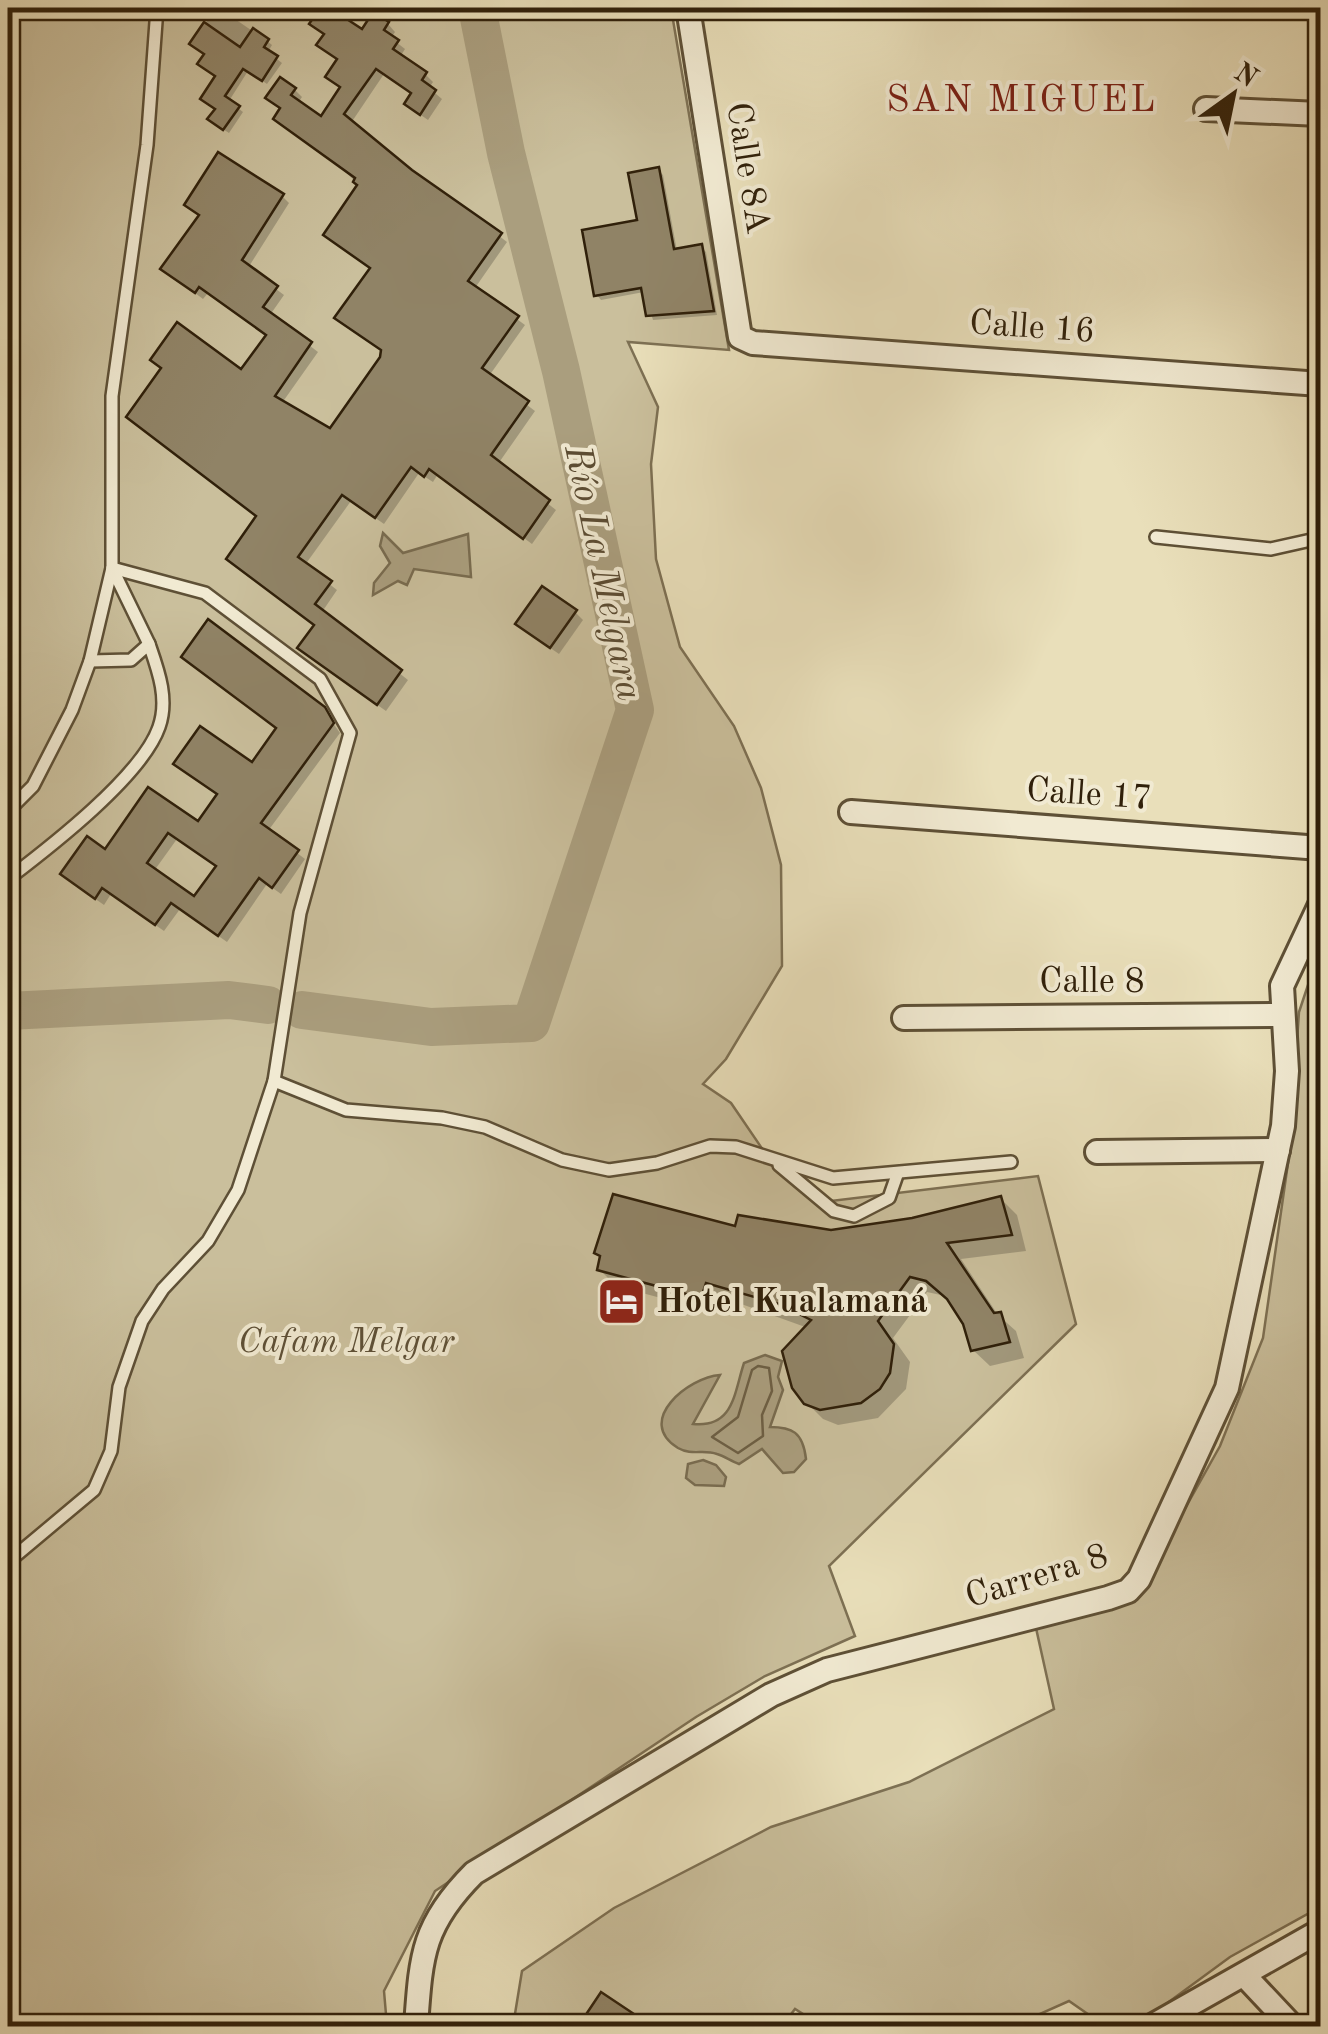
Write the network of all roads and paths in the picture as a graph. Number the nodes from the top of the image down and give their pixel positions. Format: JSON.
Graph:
{"nodes":[{"id":1,"x":157,"y":8,"type":"edge"},
{"id":2,"x":688,"y":8,"type":"edge"},
{"id":3,"x":1206,"y":109,"type":"dead end"},
{"id":4,"x":1320,"y":114,"type":"edge"},
{"id":5,"x":740,"y":337,"type":"joint"},
{"id":6,"x":1320,"y":384,"type":"edge"},
{"id":7,"x":1156,"y":536,"type":"dead end"},
{"id":8,"x":1320,"y":538,"type":"edge"},
{"id":9,"x":112,"y":568,"type":"junction"},
{"id":10,"x":149,"y":644,"type":"junction"},
{"id":11,"x":90,"y":662,"type":"junction"},
{"id":12,"x":8,"y":811,"type":"edge"},
{"id":13,"x":851,"y":812,"type":"dead end"},
{"id":14,"x":1320,"y":848,"type":"edge"},
{"id":15,"x":8,"y":878,"type":"edge"},
{"id":16,"x":1320,"y":904,"type":"edge"},
{"id":17,"x":1282,"y":1015,"type":"junction"},
{"id":18,"x":904,"y":1018,"type":"dead end"},
{"id":19,"x":274,"y":1081,"type":"junction"},
{"id":20,"x":1278,"y":1150,"type":"junction"},
{"id":21,"x":1096,"y":1152,"type":"dead end"},
{"id":22,"x":776,"y":1162,"type":"junction"},
{"id":23,"x":1011,"y":1162,"type":"dead end"},
{"id":24,"x":898,"y":1175,"type":"junction"},
{"id":25,"x":8,"y":1562,"type":"edge"},
{"id":26,"x":1320,"y":1931,"type":"edge"},
{"id":27,"x":1244,"y":1976,"type":"junction"},
{"id":28,"x":416,"y":2026,"type":"edge"},
{"id":29,"x":1152,"y":2026,"type":"edge"},
{"id":30,"x":1292,"y":2026,"type":"edge"}],
"edges":[{"from":1,"to":9,"type":"lane"},
{"from":2,"to":5,"type":"street","name":"Calle 8A"},
{"from":3,"to":4,"type":"street"},
{"from":5,"to":6,"type":"street","name":"Calle 16"},
{"from":7,"to":8,"type":"lane"},
{"from":9,"to":10,"type":"lane"},
{"from":9,"to":11,"type":"lane"},
{"from":9,"to":19,"type":"lane"},
{"from":10,"to":11,"type":"lane"},
{"from":10,"to":15,"type":"lane"},
{"from":11,"to":12,"type":"lane"},
{"from":13,"to":14,"type":"street","name":"Calle 17"},
{"from":16,"to":17,"type":"street","name":"Carrera 8"},
{"from":17,"to":18,"type":"street","name":"Calle 8"},
{"from":17,"to":20,"type":"street","name":"Carrera 8"},
{"from":19,"to":22,"type":"lane"},
{"from":19,"to":25,"type":"lane"},
{"from":20,"to":21,"type":"street"},
{"from":20,"to":28,"type":"street","name":"Carrera 8"},
{"from":22,"to":24,"type":"lane"},
{"from":22,"to":24,"type":"lane"},
{"from":23,"to":24,"type":"lane"},
{"from":26,"to":27,"type":"street"},
{"from":27,"to":29,"type":"street"},
{"from":27,"to":30,"type":"street"}]}
